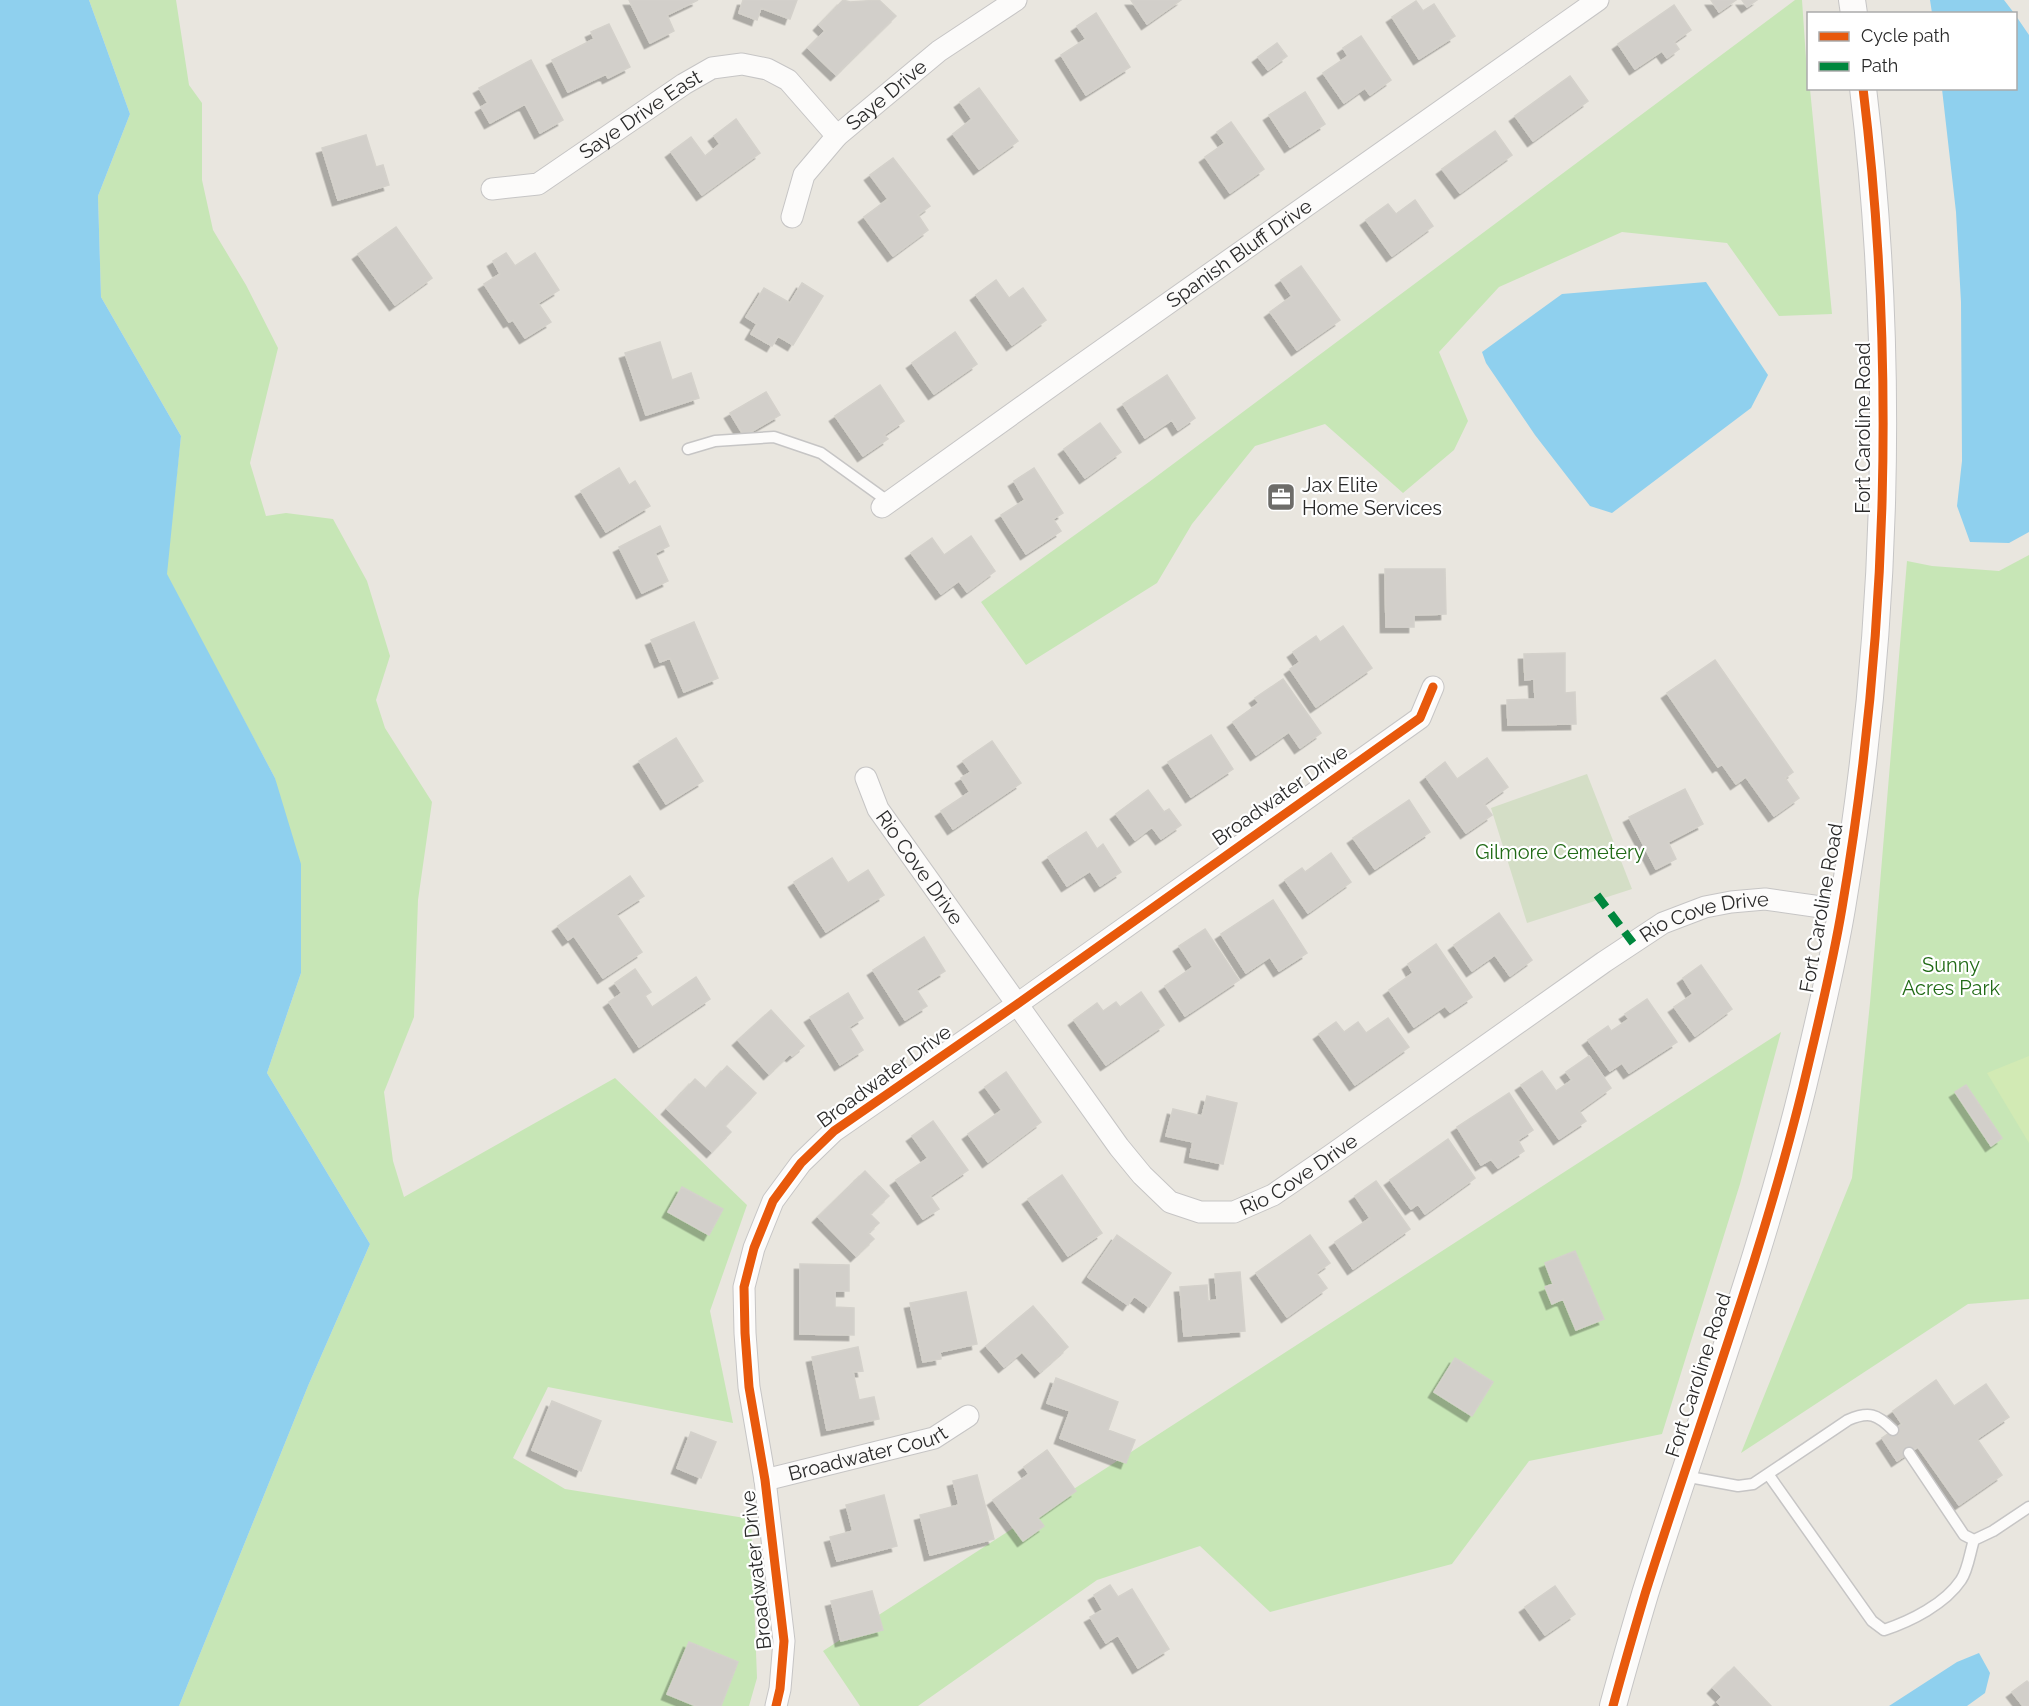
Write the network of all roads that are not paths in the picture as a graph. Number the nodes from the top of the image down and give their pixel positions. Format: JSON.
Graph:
{"nodes":[{"id":1,"x":1016,"y":0,"type":"edge"},
{"id":2,"x":1598,"y":0,"type":"edge"},
{"id":3,"x":1863,"y":90,"type":"edge"},
{"id":4,"x":837,"y":136,"type":"junction"},
{"id":5,"x":492,"y":189,"type":"dead end"},
{"id":6,"x":792,"y":217,"type":"dead end"},
{"id":7,"x":688,"y":449,"type":"dead end"},
{"id":8,"x":886,"y":505,"type":"joint"},
{"id":9,"x":1433,"y":687,"type":"dead end"},
{"id":10,"x":866,"y":778,"type":"dead end"},
{"id":11,"x":1842,"y":910,"type":"junction"},
{"id":12,"x":1016,"y":1005,"type":"junction"},
{"id":13,"x":968,"y":1416,"type":"dead end"},
{"id":14,"x":1893,"y":1430,"type":"dead end"},
{"id":15,"x":1909,"y":1453,"type":"dead end"},
{"id":16,"x":1768,"y":1474,"type":"junction"},
{"id":17,"x":1684,"y":1476,"type":"junction"},
{"id":18,"x":765,"y":1480,"type":"junction"},
{"id":19,"x":2029,"y":1507,"type":"edge"},
{"id":20,"x":1974,"y":1540,"type":"junction"},
{"id":21,"x":776,"y":1706,"type":"edge"},
{"id":22,"x":1613,"y":1706,"type":"edge"}],
"edges":[{"from":1,"to":4,"type":"street","name":"Saye Drive"},
{"from":2,"to":8,"type":"street","name":"Spanish Bluff Drive"},
{"from":3,"to":11,"type":"street","name":"Fort Caroline Road"},
{"from":4,"to":5,"type":"street","name":"Saye Drive East"},
{"from":4,"to":6,"type":"street","name":"Saye Drive"},
{"from":7,"to":8,"type":"lane"},
{"from":9,"to":12,"type":"street","name":"Broadwater Drive"},
{"from":10,"to":12,"type":"street","name":"Rio Cove Drive"},
{"from":11,"to":12,"type":"street","name":"Rio Cove Drive"},
{"from":11,"to":17,"type":"street","name":"Fort Caroline Road"},
{"from":12,"to":18,"type":"street","name":"Broadwater Drive"},
{"from":13,"to":18,"type":"street","name":"Broadwater Court"},
{"from":14,"to":16,"type":"lane"},
{"from":15,"to":20,"type":"lane"},
{"from":16,"to":17,"type":"lane"},
{"from":16,"to":20,"type":"lane"},
{"from":17,"to":22,"type":"street","name":"Fort Caroline Road"},
{"from":18,"to":21,"type":"street","name":"Broadwater Drive"},
{"from":19,"to":20,"type":"lane"}]}
